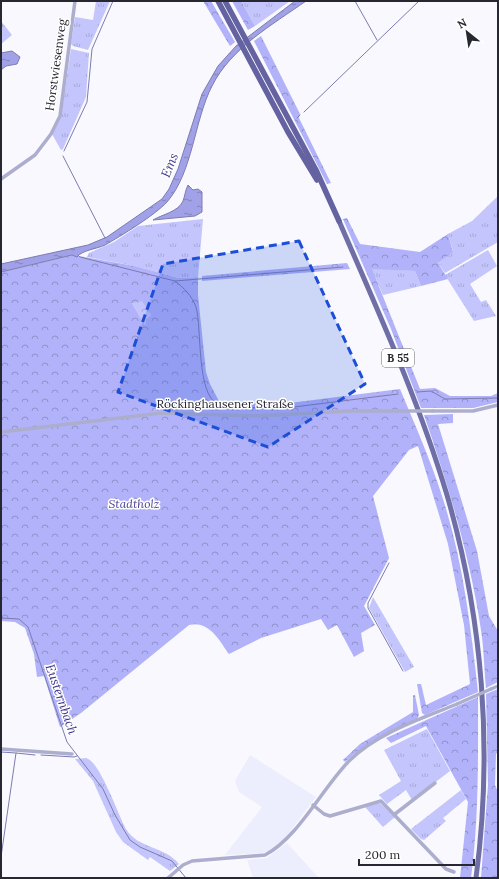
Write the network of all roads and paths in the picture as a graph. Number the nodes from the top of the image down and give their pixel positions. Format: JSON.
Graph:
{"nodes":[{"id":1,"x":76,"y":1,"type":"edge"},
{"id":2,"x":218,"y":1,"type":"edge"},
{"id":3,"x":225,"y":1,"type":"edge"},
{"id":4,"x":1,"y":179,"type":"edge"},
{"id":5,"x":326,"y":193,"type":"junction"},
{"id":6,"x":339,"y":221,"type":"joint"},
{"id":7,"x":498,"y":405,"type":"edge"},
{"id":8,"x":1,"y":432,"type":"edge"},
{"id":9,"x":498,"y":686,"type":"edge"},
{"id":10,"x":1,"y":749,"type":"edge"},
{"id":11,"x":72,"y":754,"type":"dead end"},
{"id":12,"x":435,"y":783,"type":"dead end"},
{"id":13,"x":313,"y":804,"type":"junction"},
{"id":14,"x":395,"y":814,"type":"junction"},
{"id":15,"x":454,"y":872,"type":"dead end"},
{"id":16,"x":168,"y":878,"type":"edge"},
{"id":17,"x":476,"y":878,"type":"edge"}],
"edges":[{"from":1,"to":4,"type":"street","name":"Horstwiesenweg"},
{"from":2,"to":5,"type":"highway","number":"B 55"},
{"from":3,"to":5,"type":"highway","number":"B 55"},
{"from":5,"to":6,"type":"highway","number":"B 55"},
{"from":6,"to":17,"type":"main road","number":"B 55"},
{"from":7,"to":8,"type":"street","name":"Röckinghausener Straße","bridge":true},
{"from":9,"to":13,"type":"street","bridge":true},
{"from":10,"to":11,"type":"street"},
{"from":12,"to":14,"type":"street"},
{"from":13,"to":14,"type":"street"},
{"from":13,"to":16,"type":"street"},
{"from":14,"to":15,"type":"street"}]}
